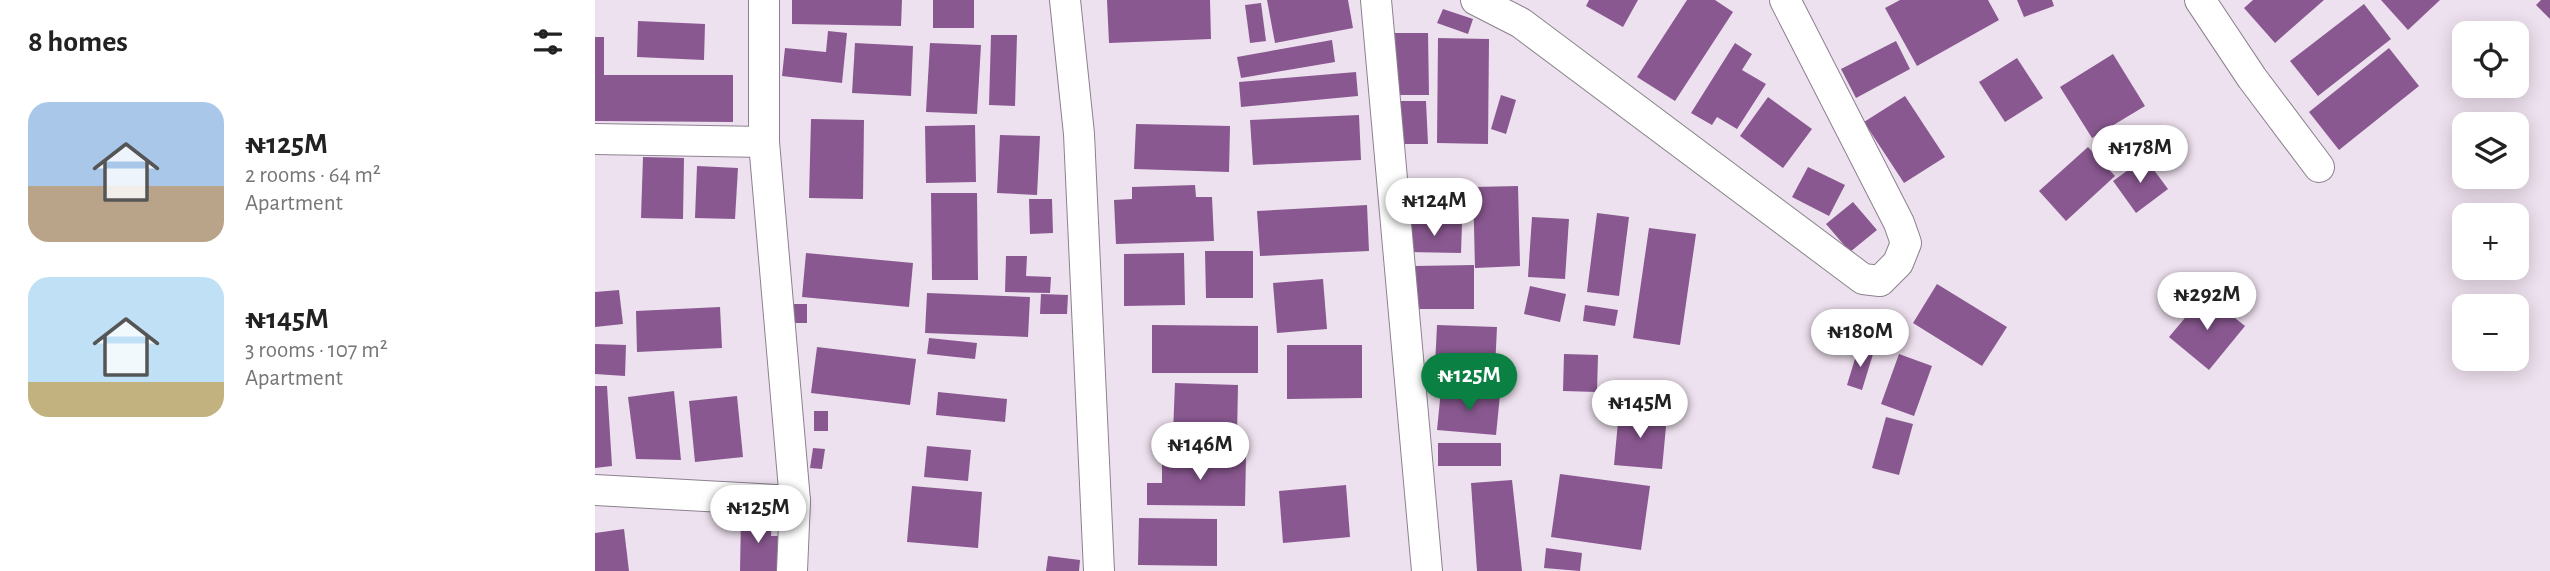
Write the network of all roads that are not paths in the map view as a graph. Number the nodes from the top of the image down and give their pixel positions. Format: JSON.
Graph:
{"nodes":[{"id":1,"x":764,"y":0,"type":"edge"},
{"id":2,"x":1065,"y":0,"type":"edge"},
{"id":3,"x":1376,"y":0,"type":"edge"},
{"id":4,"x":1476,"y":0,"type":"edge"},
{"id":5,"x":1785,"y":0,"type":"edge"},
{"id":6,"x":2200,"y":0,"type":"edge"},
{"id":7,"x":595,"y":139,"type":"edge"},
{"id":8,"x":764,"y":142,"type":"junction"},
{"id":9,"x":2319,"y":167,"type":"dead end"},
{"id":10,"x":595,"y":490,"type":"edge"},
{"id":11,"x":795,"y":501,"type":"junction"},
{"id":12,"x":792,"y":571,"type":"edge"},
{"id":13,"x":1099,"y":571,"type":"edge"},
{"id":14,"x":1427,"y":571,"type":"edge"}],
"edges":[{"from":1,"to":8,"type":"street"},
{"from":2,"to":13,"type":"street"},
{"from":3,"to":14,"type":"street"},
{"from":4,"to":5,"type":"street"},
{"from":6,"to":9,"type":"street"},
{"from":7,"to":8,"type":"street"},
{"from":8,"to":11,"type":"street"},
{"from":10,"to":11,"type":"street"},
{"from":11,"to":12,"type":"street"}]}
